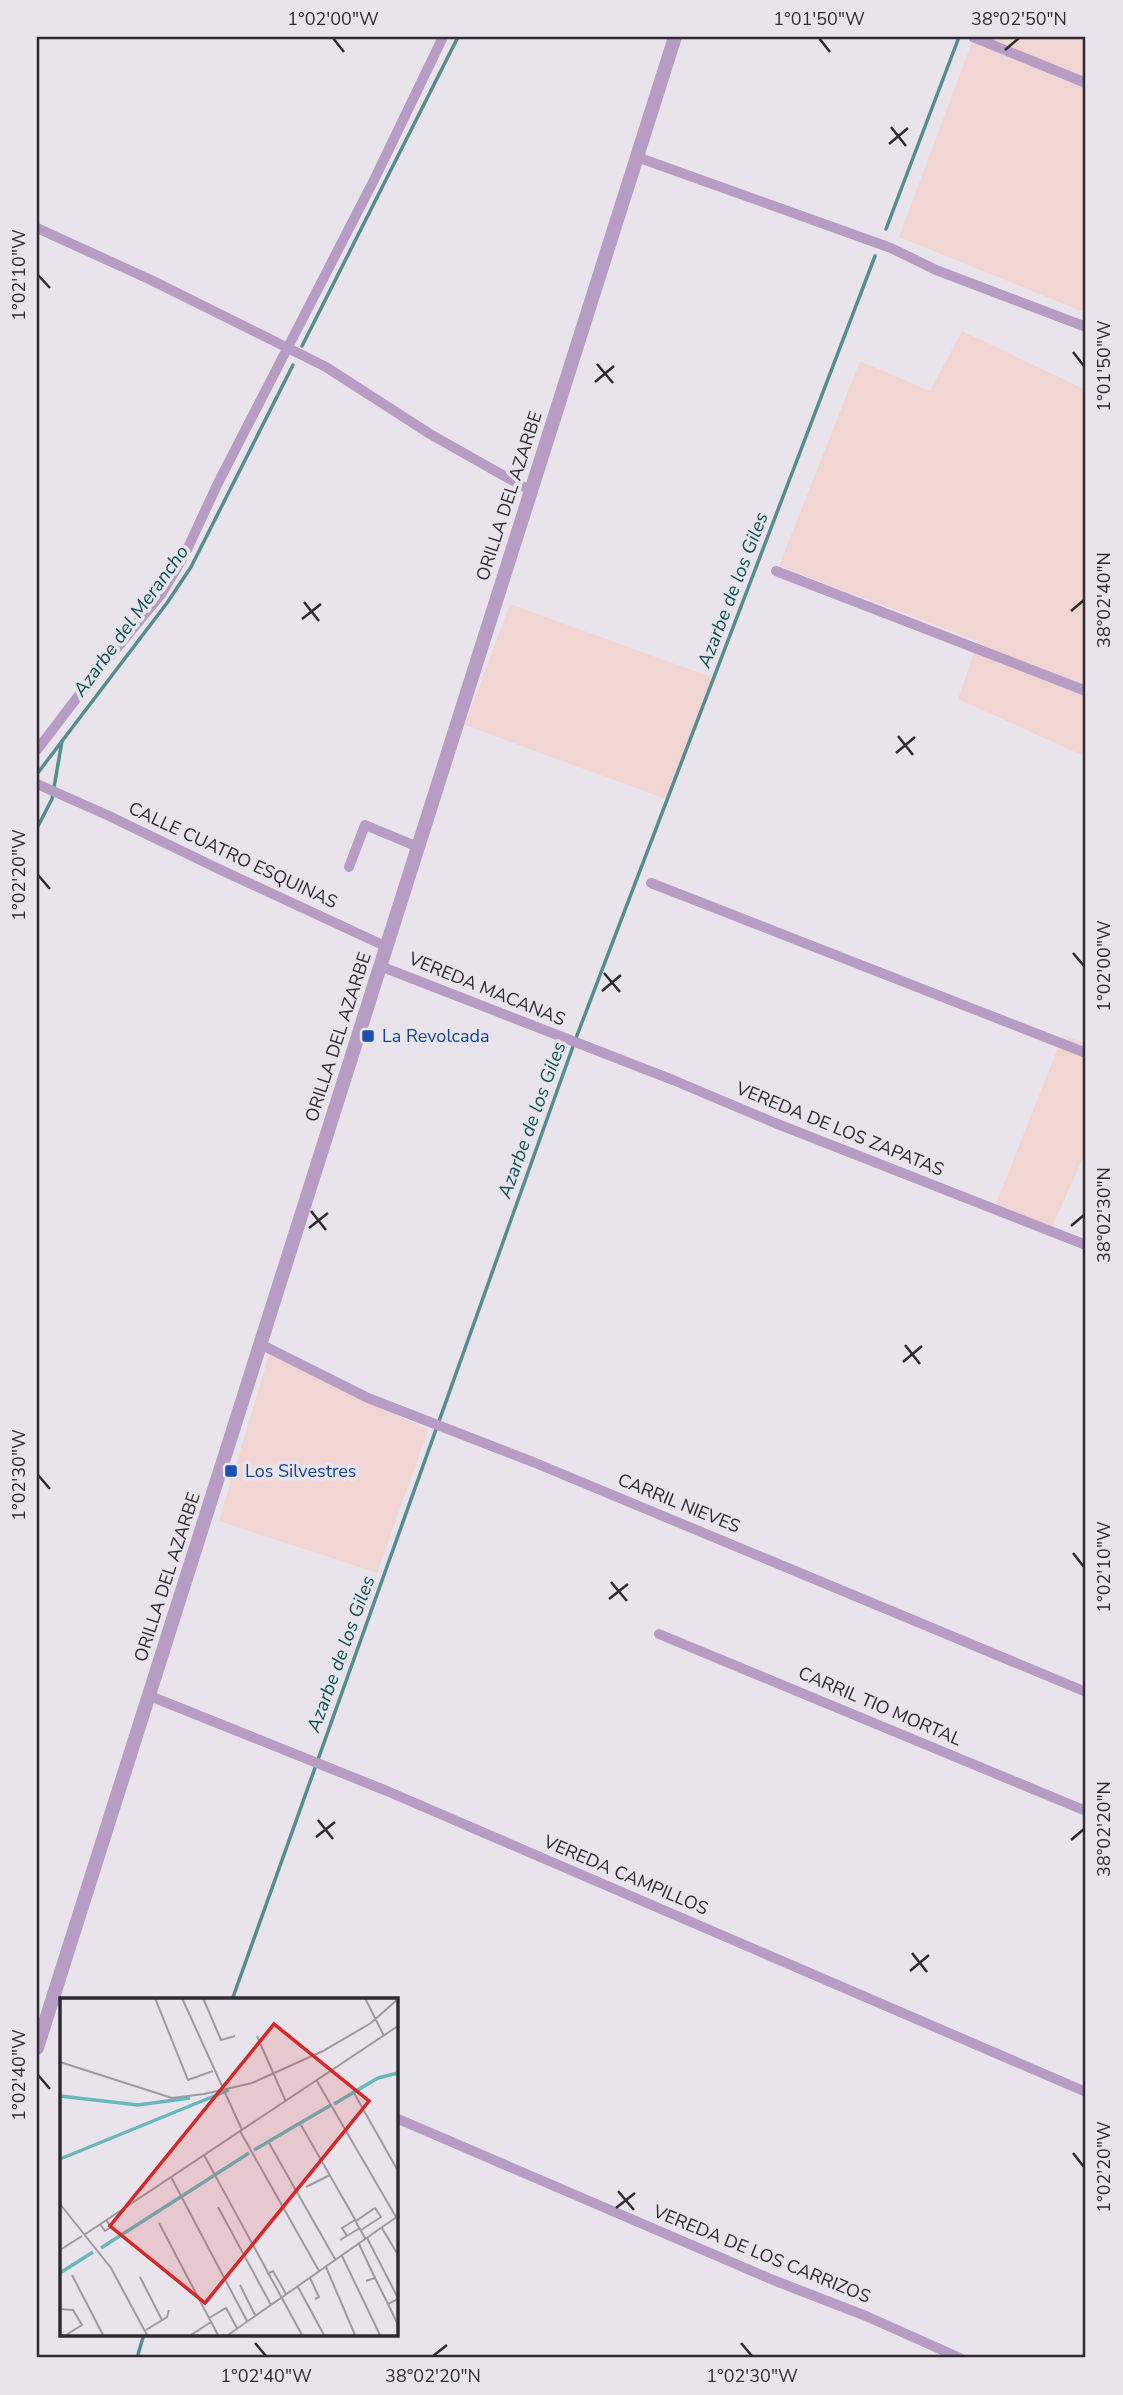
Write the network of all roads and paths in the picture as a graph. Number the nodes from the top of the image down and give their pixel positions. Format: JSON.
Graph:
{"nodes":[{"id":1,"x":443,"y":37,"type":"edge"},
{"id":2,"x":675,"y":37,"type":"edge"},
{"id":3,"x":973,"y":37,"type":"edge"},
{"id":4,"x":1086,"y":83,"type":"edge"},
{"id":5,"x":637,"y":157,"type":"junction"},
{"id":6,"x":37,"y":228,"type":"edge"},
{"id":7,"x":1086,"y":327,"type":"edge"},
{"id":8,"x":288,"y":348,"type":"junction"},
{"id":9,"x":531,"y":491,"type":"junction"},
{"id":10,"x":776,"y":571,"type":"dead end"},
{"id":11,"x":1086,"y":691,"type":"edge"},
{"id":12,"x":37,"y":750,"type":"edge"},
{"id":13,"x":37,"y":785,"type":"edge"},
{"id":14,"x":418,"y":847,"type":"junction"},
{"id":15,"x":349,"y":867,"type":"dead end"},
{"id":16,"x":651,"y":883,"type":"dead end"},
{"id":17,"x":387,"y":947,"type":"junction"},
{"id":18,"x":380,"y":966,"type":"junction"},
{"id":19,"x":581,"y":1044,"type":"joint"},
{"id":20,"x":1086,"y":1053,"type":"edge"},
{"id":21,"x":1086,"y":1245,"type":"edge"},
{"id":22,"x":260,"y":1345,"type":"junction"},
{"id":23,"x":659,"y":1634,"type":"dead end"},
{"id":24,"x":1086,"y":1692,"type":"edge"},
{"id":25,"x":150,"y":1696,"type":"junction"},
{"id":26,"x":1086,"y":1811,"type":"edge"},
{"id":27,"x":37,"y":2048,"type":"edge"},
{"id":28,"x":1086,"y":2092,"type":"edge"},
{"id":29,"x":397,"y":2118,"type":"edge"},
{"id":30,"x":960,"y":2358,"type":"edge"}],
"edges":[{"from":1,"to":8,"type":"street"},
{"from":2,"to":5,"type":"street","name":"ORILLA DEL AZARBE"},
{"from":3,"to":4,"type":"street"},
{"from":5,"to":7,"type":"street"},
{"from":5,"to":9,"type":"street","name":"ORILLA DEL AZARBE"},
{"from":6,"to":8,"type":"street"},
{"from":8,"to":9,"type":"street"},
{"from":8,"to":12,"type":"street"},
{"from":9,"to":14,"type":"street","name":"ORILLA DEL AZARBE"},
{"from":10,"to":11,"type":"street"},
{"from":13,"to":17,"type":"street","name":"CALLE CUATRO ESQUINAS"},
{"from":14,"to":15,"type":"street"},
{"from":14,"to":17,"type":"street","name":"ORILLA DEL AZARBE"},
{"from":16,"to":20,"type":"street"},
{"from":17,"to":18,"type":"street","name":"ORILLA DEL AZARBE"},
{"from":18,"to":19,"type":"street","name":"VEREDA MACANAS"},
{"from":18,"to":22,"type":"street","name":"ORILLA DEL AZARBE"},
{"from":19,"to":21,"type":"street","name":"VEREDA DE LOS ZAPATAS"},
{"from":22,"to":24,"type":"street","name":"CARRIL NIEVES"},
{"from":22,"to":25,"type":"street","name":"ORILLA DEL AZARBE"},
{"from":23,"to":26,"type":"street","name":"CARRIL TIO MORTAL"},
{"from":25,"to":27,"type":"street","name":"ORILLA DEL AZARBE"},
{"from":25,"to":28,"type":"street","name":"VEREDA CAMPILLOS"},
{"from":29,"to":30,"type":"street","name":"VEREDA DE LOS CARRIZOS"}]}
